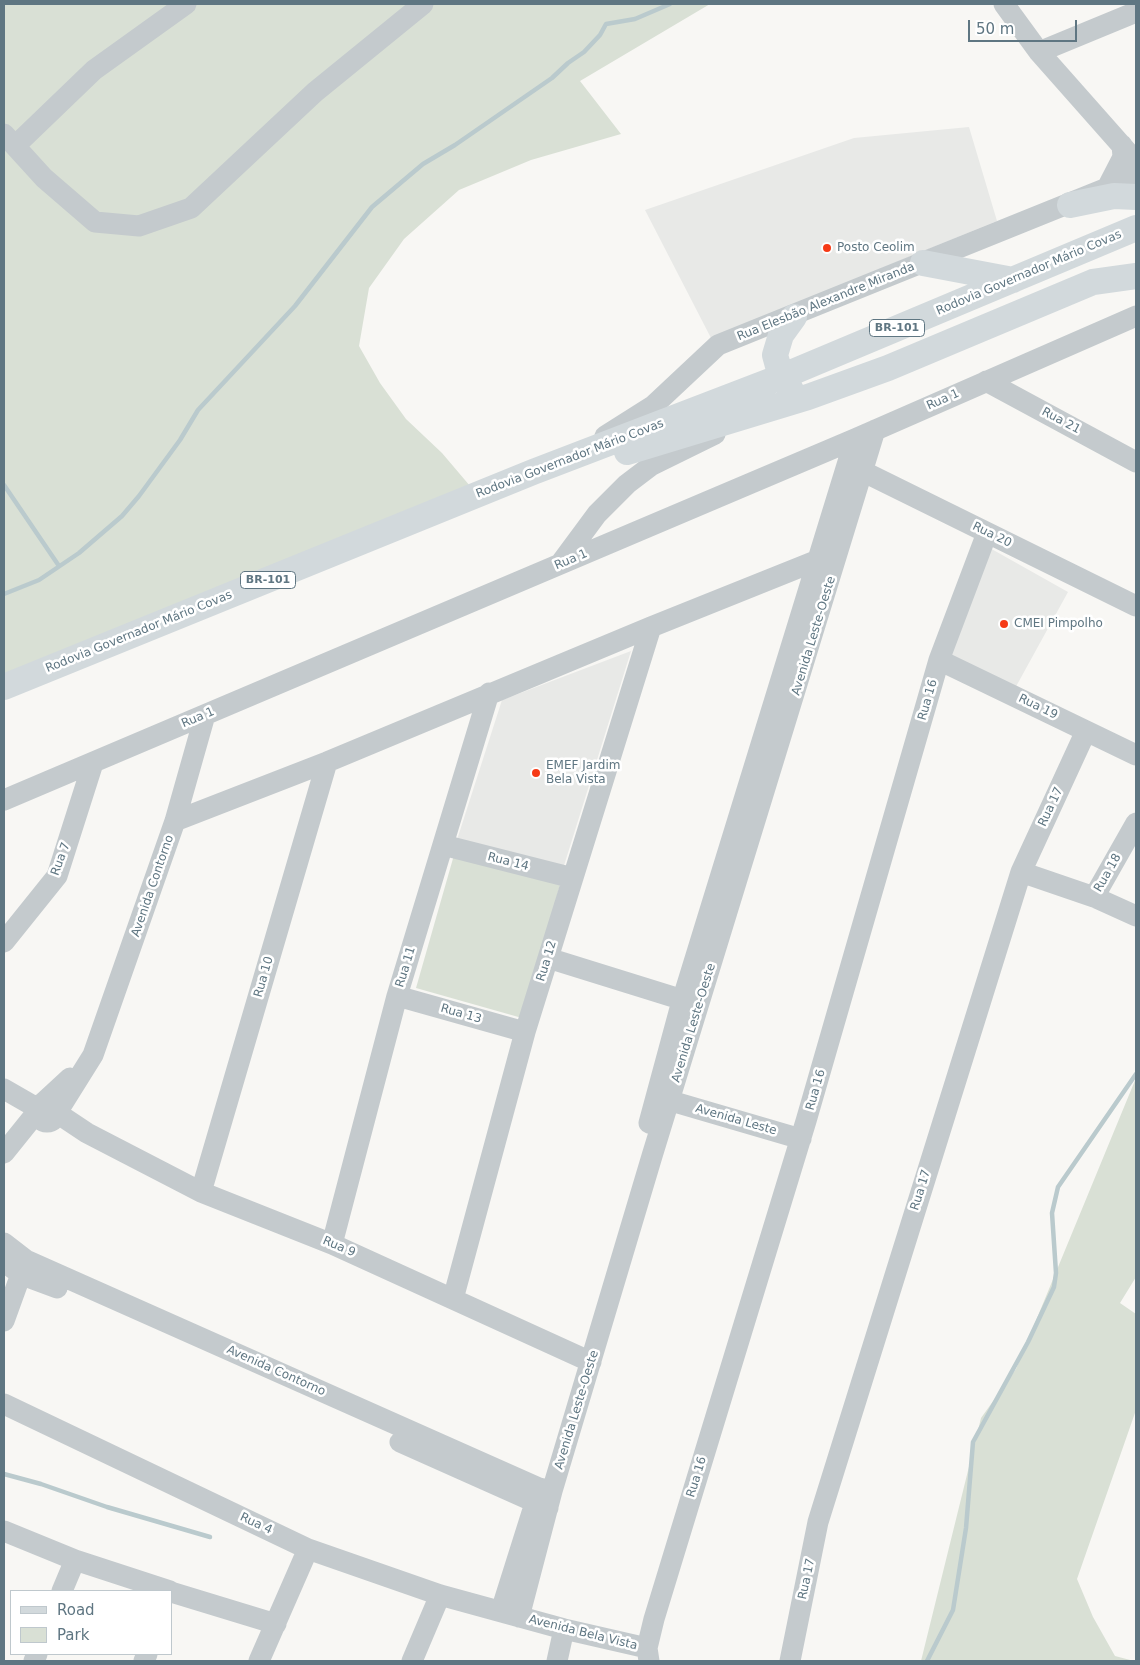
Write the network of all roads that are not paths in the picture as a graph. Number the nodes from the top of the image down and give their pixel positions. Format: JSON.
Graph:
{"nodes":[{"id":1,"x":186,"y":4,"type":"edge"},
{"id":2,"x":423,"y":4,"type":"edge"},
{"id":3,"x":1004,"y":4,"type":"edge"},
{"id":4,"x":1136,"y":12,"type":"edge"},
{"id":5,"x":1039,"y":52,"type":"junction"},
{"id":6,"x":9,"y":140,"type":"edge"},
{"id":7,"x":1122,"y":145,"type":"junction"},
{"id":8,"x":1136,"y":162,"type":"edge"},
{"id":9,"x":1136,"y":175,"type":"edge"},
{"id":10,"x":1107,"y":188,"type":"junction"},
{"id":11,"x":1136,"y":197,"type":"edge"},
{"id":12,"x":1070,"y":205,"type":"junction"},
{"id":13,"x":1136,"y":228,"type":"edge"},
{"id":14,"x":923,"y":263,"type":"junction"},
{"id":15,"x":1135,"y":278,"type":"edge"},
{"id":16,"x":1013,"y":280,"type":"junction"},
{"id":17,"x":1136,"y":316,"type":"edge"},
{"id":18,"x":794,"y":317,"type":"junction"},
{"id":19,"x":782,"y":377,"type":"junction"},
{"id":20,"x":986,"y":381,"type":"junction"},
{"id":21,"x":808,"y":398,"type":"junction"},
{"id":22,"x":762,"y":412,"type":"junction"},
{"id":23,"x":875,"y":430,"type":"junction"},
{"id":24,"x":855,"y":439,"type":"junction"},
{"id":25,"x":570,"y":458,"type":"junction"},
{"id":26,"x":1136,"y":462,"type":"edge"},
{"id":27,"x":856,"y":468,"type":"junction"},
{"id":28,"x":533,"y":472,"type":"junction"},
{"id":29,"x":987,"y":532,"type":"junction"},
{"id":30,"x":827,"y":562,"type":"junction"},
{"id":31,"x":560,"y":564,"type":"junction"},
{"id":32,"x":1136,"y":606,"type":"edge"},
{"id":33,"x":651,"y":626,"type":"junction"},
{"id":34,"x":940,"y":660,"type":"junction"},
{"id":35,"x":4,"y":687,"type":"edge"},
{"id":36,"x":489,"y":694,"type":"junction"},
{"id":37,"x":205,"y":715,"type":"junction"},
{"id":38,"x":1086,"y":731,"type":"junction"},
{"id":39,"x":1136,"y":755,"type":"edge"},
{"id":40,"x":93,"y":762,"type":"junction"},
{"id":41,"x":327,"y":762,"type":"junction"},
{"id":42,"x":4,"y":800,"type":"edge"},
{"id":43,"x":175,"y":821,"type":"junction"},
{"id":44,"x":1136,"y":823,"type":"edge"},
{"id":45,"x":443,"y":845,"type":"junction"},
{"id":46,"x":1021,"y":872,"type":"junction"},
{"id":47,"x":573,"y":878,"type":"junction"},
{"id":48,"x":1094,"y":897,"type":"junction"},
{"id":49,"x":1136,"y":916,"type":"edge"},
{"id":50,"x":6,"y":936,"type":"edge"},
{"id":51,"x":548,"y":958,"type":"junction"},
{"id":52,"x":398,"y":996,"type":"junction"},
{"id":53,"x":690,"y":1003,"type":"junction"},
{"id":54,"x":525,"y":1032,"type":"junction"},
{"id":55,"x":4,"y":1089,"type":"edge"},
{"id":56,"x":671,"y":1101,"type":"junction"},
{"id":57,"x":47,"y":1113,"type":"junction"},
{"id":58,"x":801,"y":1139,"type":"junction"},
{"id":59,"x":4,"y":1153,"type":"edge"},
{"id":60,"x":202,"y":1192,"type":"junction"},
{"id":61,"x":4,"y":1243,"type":"edge"},
{"id":62,"x":332,"y":1244,"type":"junction"},
{"id":63,"x":4,"y":1262,"type":"edge"},
{"id":64,"x":24,"y":1268,"type":"junction"},
{"id":65,"x":453,"y":1299,"type":"junction"},
{"id":66,"x":4,"y":1321,"type":"edge"},
{"id":67,"x":585,"y":1360,"type":"junction"},
{"id":68,"x":4,"y":1404,"type":"edge"},
{"id":69,"x":544,"y":1498,"type":"junction"},
{"id":70,"x":4,"y":1530,"type":"edge"},
{"id":71,"x":308,"y":1549,"type":"junction"},
{"id":72,"x":75,"y":1560,"type":"junction"},
{"id":73,"x":62,"y":1590,"type":"edge"},
{"id":74,"x":165,"y":1590,"type":"edge"},
{"id":75,"x":172,"y":1592,"type":"edge"},
{"id":76,"x":440,"y":1595,"type":"junction"},
{"id":77,"x":510,"y":1614,"type":"junction"},
{"id":78,"x":276,"y":1624,"type":"junction"},
{"id":79,"x":564,"y":1629,"type":"junction"},
{"id":80,"x":648,"y":1655,"type":"edge"},
{"id":81,"x":259,"y":1661,"type":"edge"},
{"id":82,"x":412,"y":1661,"type":"edge"},
{"id":83,"x":557,"y":1661,"type":"edge"},
{"id":84,"x":790,"y":1661,"type":"edge"}],
"edges":[{"from":1,"to":6,"type":"street"},
{"from":2,"to":6,"type":"street"},
{"from":3,"to":5,"type":"street"},
{"from":4,"to":5,"type":"street"},
{"from":5,"to":7,"type":"street"},
{"from":7,"to":8,"type":"street"},
{"from":7,"to":10,"type":"street"},
{"from":9,"to":10,"type":"street","name":"Rua Elesbão Alexandre Miranda"},
{"from":10,"to":12,"type":"street","name":"Rua Elesbão Alexandre Miranda"},
{"from":11,"to":12,"type":"main road"},
{"from":12,"to":14,"type":"street","name":"Rua Elesbão Alexandre Miranda"},
{"from":13,"to":16,"type":"main road","name":"Rodovia Governador Mário Covas","number":"BR-101"},
{"from":14,"to":16,"type":"main road"},
{"from":14,"to":18,"type":"street","name":"Rua Elesbão Alexandre Miranda"},
{"from":15,"to":21,"type":"main road"},
{"from":16,"to":19,"type":"main road","name":"Rodovia Governador Mário Covas","number":"BR-101"},
{"from":17,"to":20,"type":"street","name":"Rua 1"},
{"from":18,"to":19,"type":"main road"},
{"from":18,"to":25,"type":"street","name":"Rua Elesbão Alexandre Miranda"},
{"from":19,"to":21,"type":"main road"},
{"from":19,"to":25,"type":"main road","name":"Rodovia Governador Mário Covas","number":"BR-101"},
{"from":20,"to":23,"type":"street","name":"Rua 1"},
{"from":20,"to":26,"type":"street","name":"Rua 21"},
{"from":21,"to":22,"type":"main road"},
{"from":22,"to":28,"type":"main road"},
{"from":22,"to":31,"type":"street"},
{"from":23,"to":24,"type":"street","name":"Rua 1"},
{"from":23,"to":27,"type":"street","name":"Avenida Leste-Oeste"},
{"from":24,"to":27,"type":"street","name":"Avenida Leste-Oeste"},
{"from":24,"to":31,"type":"street","name":"Rua 1"},
{"from":25,"to":28,"type":"main road","name":"Rodovia Governador Mário Covas","number":"BR-101"},
{"from":27,"to":29,"type":"street","name":"Rua 20"},
{"from":27,"to":30,"type":"street","name":"Avenida Leste-Oeste"},
{"from":28,"to":35,"type":"main road","name":"Rodovia Governador Mário Covas","number":"BR-101"},
{"from":29,"to":32,"type":"street","name":"Rua 20"},
{"from":29,"to":34,"type":"street","name":"Rua 16"},
{"from":30,"to":33,"type":"street"},
{"from":30,"to":53,"type":"street","name":"Avenida Leste-Oeste"},
{"from":31,"to":37,"type":"street","name":"Rua 1"},
{"from":33,"to":36,"type":"street"},
{"from":33,"to":47,"type":"street","name":"Rua 12"},
{"from":34,"to":38,"type":"street","name":"Rua 19"},
{"from":34,"to":58,"type":"street","name":"Rua 16"},
{"from":36,"to":41,"type":"street"},
{"from":36,"to":45,"type":"street","name":"Rua 11"},
{"from":37,"to":40,"type":"street","name":"Rua 1"},
{"from":37,"to":43,"type":"street","name":"Avenida Contorno"},
{"from":38,"to":39,"type":"street","name":"Rua 19"},
{"from":38,"to":46,"type":"street","name":"Rua 17"},
{"from":40,"to":42,"type":"street","name":"Rua 1"},
{"from":40,"to":50,"type":"street","name":"Rua 7"},
{"from":41,"to":43,"type":"street"},
{"from":41,"to":60,"type":"street","name":"Rua 10"},
{"from":43,"to":57,"type":"street","name":"Avenida Contorno"},
{"from":44,"to":48,"type":"street","name":"Rua 18"},
{"from":45,"to":47,"type":"street","name":"Rua 14"},
{"from":45,"to":52,"type":"street","name":"Rua 11"},
{"from":46,"to":48,"type":"street"},
{"from":46,"to":84,"type":"street","name":"Rua 17"},
{"from":47,"to":51,"type":"street","name":"Rua 12"},
{"from":48,"to":49,"type":"street"},
{"from":51,"to":53,"type":"street"},
{"from":51,"to":54,"type":"street","name":"Rua 12"},
{"from":52,"to":54,"type":"street","name":"Rua 13"},
{"from":52,"to":62,"type":"street","name":"Rua 11"},
{"from":53,"to":56,"type":"street","name":"Avenida Leste-Oeste"},
{"from":53,"to":67,"type":"street","name":"Avenida Leste-Oeste"},
{"from":54,"to":65,"type":"street","name":"Rua 12"},
{"from":55,"to":57,"type":"street","name":"Rua 9"},
{"from":56,"to":58,"type":"street","name":"Avenida Leste"},
{"from":56,"to":67,"type":"street","name":"Avenida Leste-Oeste"},
{"from":57,"to":59,"type":"street","name":"Avenida Contorno"},
{"from":57,"to":60,"type":"street","name":"Rua 9"},
{"from":58,"to":80,"type":"street","name":"Rua 16"},
{"from":60,"to":62,"type":"street","name":"Rua 9"},
{"from":61,"to":64,"type":"street","name":"Avenida Contorno"},
{"from":62,"to":65,"type":"street","name":"Rua 9"},
{"from":63,"to":64,"type":"street","name":"Avenida Contorno"},
{"from":64,"to":66,"type":"street"},
{"from":64,"to":69,"type":"street","name":"Avenida Contorno"},
{"from":65,"to":67,"type":"street","name":"Rua 9"},
{"from":67,"to":69,"type":"street","name":"Avenida Leste-Oeste"},
{"from":68,"to":71,"type":"street","name":"Rua 4"},
{"from":69,"to":77,"type":"street","name":"Avenida Leste-Oeste"},
{"from":70,"to":72,"type":"street"},
{"from":71,"to":76,"type":"street","name":"Rua 4"},
{"from":71,"to":78,"type":"street"},
{"from":72,"to":73,"type":"street"},
{"from":72,"to":74,"type":"street"},
{"from":75,"to":78,"type":"street"},
{"from":76,"to":77,"type":"street","name":"Rua 4"},
{"from":76,"to":82,"type":"street"},
{"from":77,"to":79,"type":"street","name":"Avenida Bela Vista"},
{"from":78,"to":81,"type":"street"},
{"from":79,"to":80,"type":"street","name":"Avenida Bela Vista"},
{"from":79,"to":83,"type":"street"}]}
